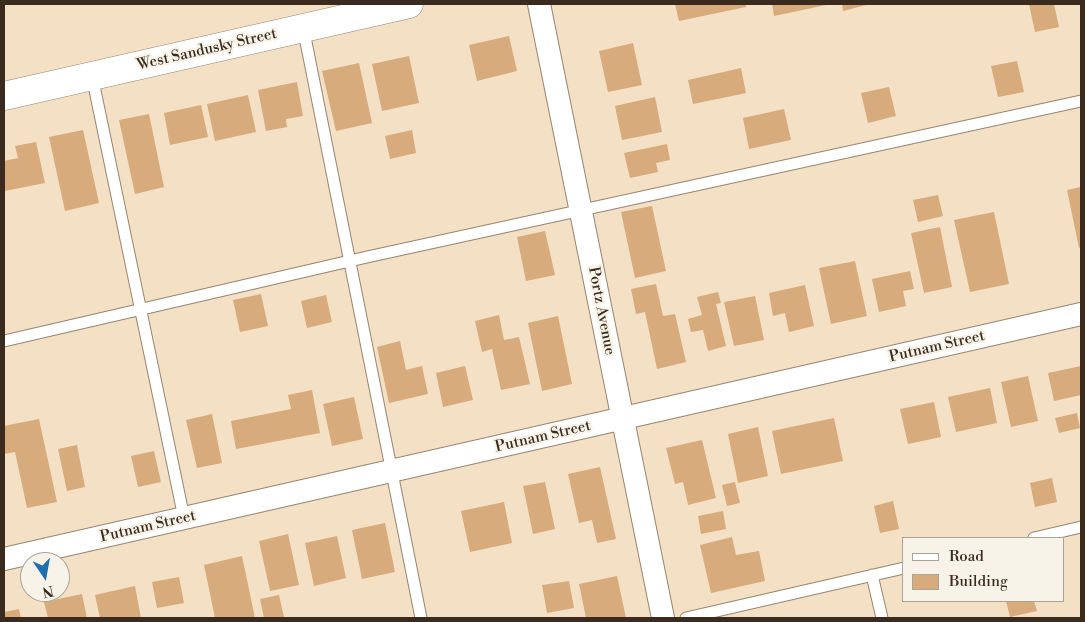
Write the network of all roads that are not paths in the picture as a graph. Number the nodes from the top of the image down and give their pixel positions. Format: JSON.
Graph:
{"nodes":[{"id":1,"x":409,"y":4,"type":"edge"},
{"id":2,"x":539,"y":4,"type":"edge"},
{"id":3,"x":303,"y":27,"type":"junction"},
{"id":4,"x":92,"y":76,"type":"junction"},
{"id":5,"x":4,"y":96,"type":"edge"},
{"id":6,"x":1081,"y":101,"type":"edge"},
{"id":7,"x":582,"y":212,"type":"junction"},
{"id":8,"x":349,"y":261,"type":"junction"},
{"id":9,"x":141,"y":309,"type":"junction"},
{"id":10,"x":1081,"y":314,"type":"edge"},
{"id":11,"x":4,"y":341,"type":"edge"},
{"id":12,"x":622,"y":419,"type":"junction"},
{"id":13,"x":392,"y":470,"type":"junction"},
{"id":14,"x":184,"y":518,"type":"junction"},
{"id":15,"x":1081,"y":527,"type":"edge"},
{"id":16,"x":1038,"y":537,"type":"edge"},
{"id":17,"x":4,"y":559,"type":"edge"},
{"id":18,"x":902,"y":568,"type":"edge"},
{"id":19,"x":872,"y":575,"type":"junction"},
{"id":20,"x":421,"y":618,"type":"edge"},
{"id":21,"x":663,"y":618,"type":"edge"},
{"id":22,"x":686,"y":618,"type":"edge"},
{"id":23,"x":882,"y":618,"type":"edge"}],
"edges":[{"from":1,"to":3,"type":"street","name":"West Sandusky Street"},
{"from":2,"to":7,"type":"street","name":"Portz Avenue"},
{"from":3,"to":4,"type":"street","name":"West Sandusky Street"},
{"from":3,"to":8,"type":"lane"},
{"from":4,"to":5,"type":"street","name":"West Sandusky Street"},
{"from":4,"to":9,"type":"lane"},
{"from":6,"to":7,"type":"lane"},
{"from":7,"to":8,"type":"lane"},
{"from":7,"to":12,"type":"street","name":"Portz Avenue"},
{"from":8,"to":9,"type":"lane"},
{"from":8,"to":13,"type":"lane"},
{"from":9,"to":11,"type":"lane"},
{"from":9,"to":14,"type":"lane"},
{"from":10,"to":12,"type":"street","name":"Putnam Street"},
{"from":12,"to":13,"type":"street","name":"Putnam Street"},
{"from":12,"to":21,"type":"street","name":"Portz Avenue"},
{"from":13,"to":14,"type":"street","name":"Putnam Street"},
{"from":13,"to":20,"type":"lane"},
{"from":14,"to":17,"type":"street","name":"Putnam Street"},
{"from":15,"to":16,"type":"lane"},
{"from":18,"to":19,"type":"lane"},
{"from":19,"to":22,"type":"lane"},
{"from":19,"to":23,"type":"lane"}]}
